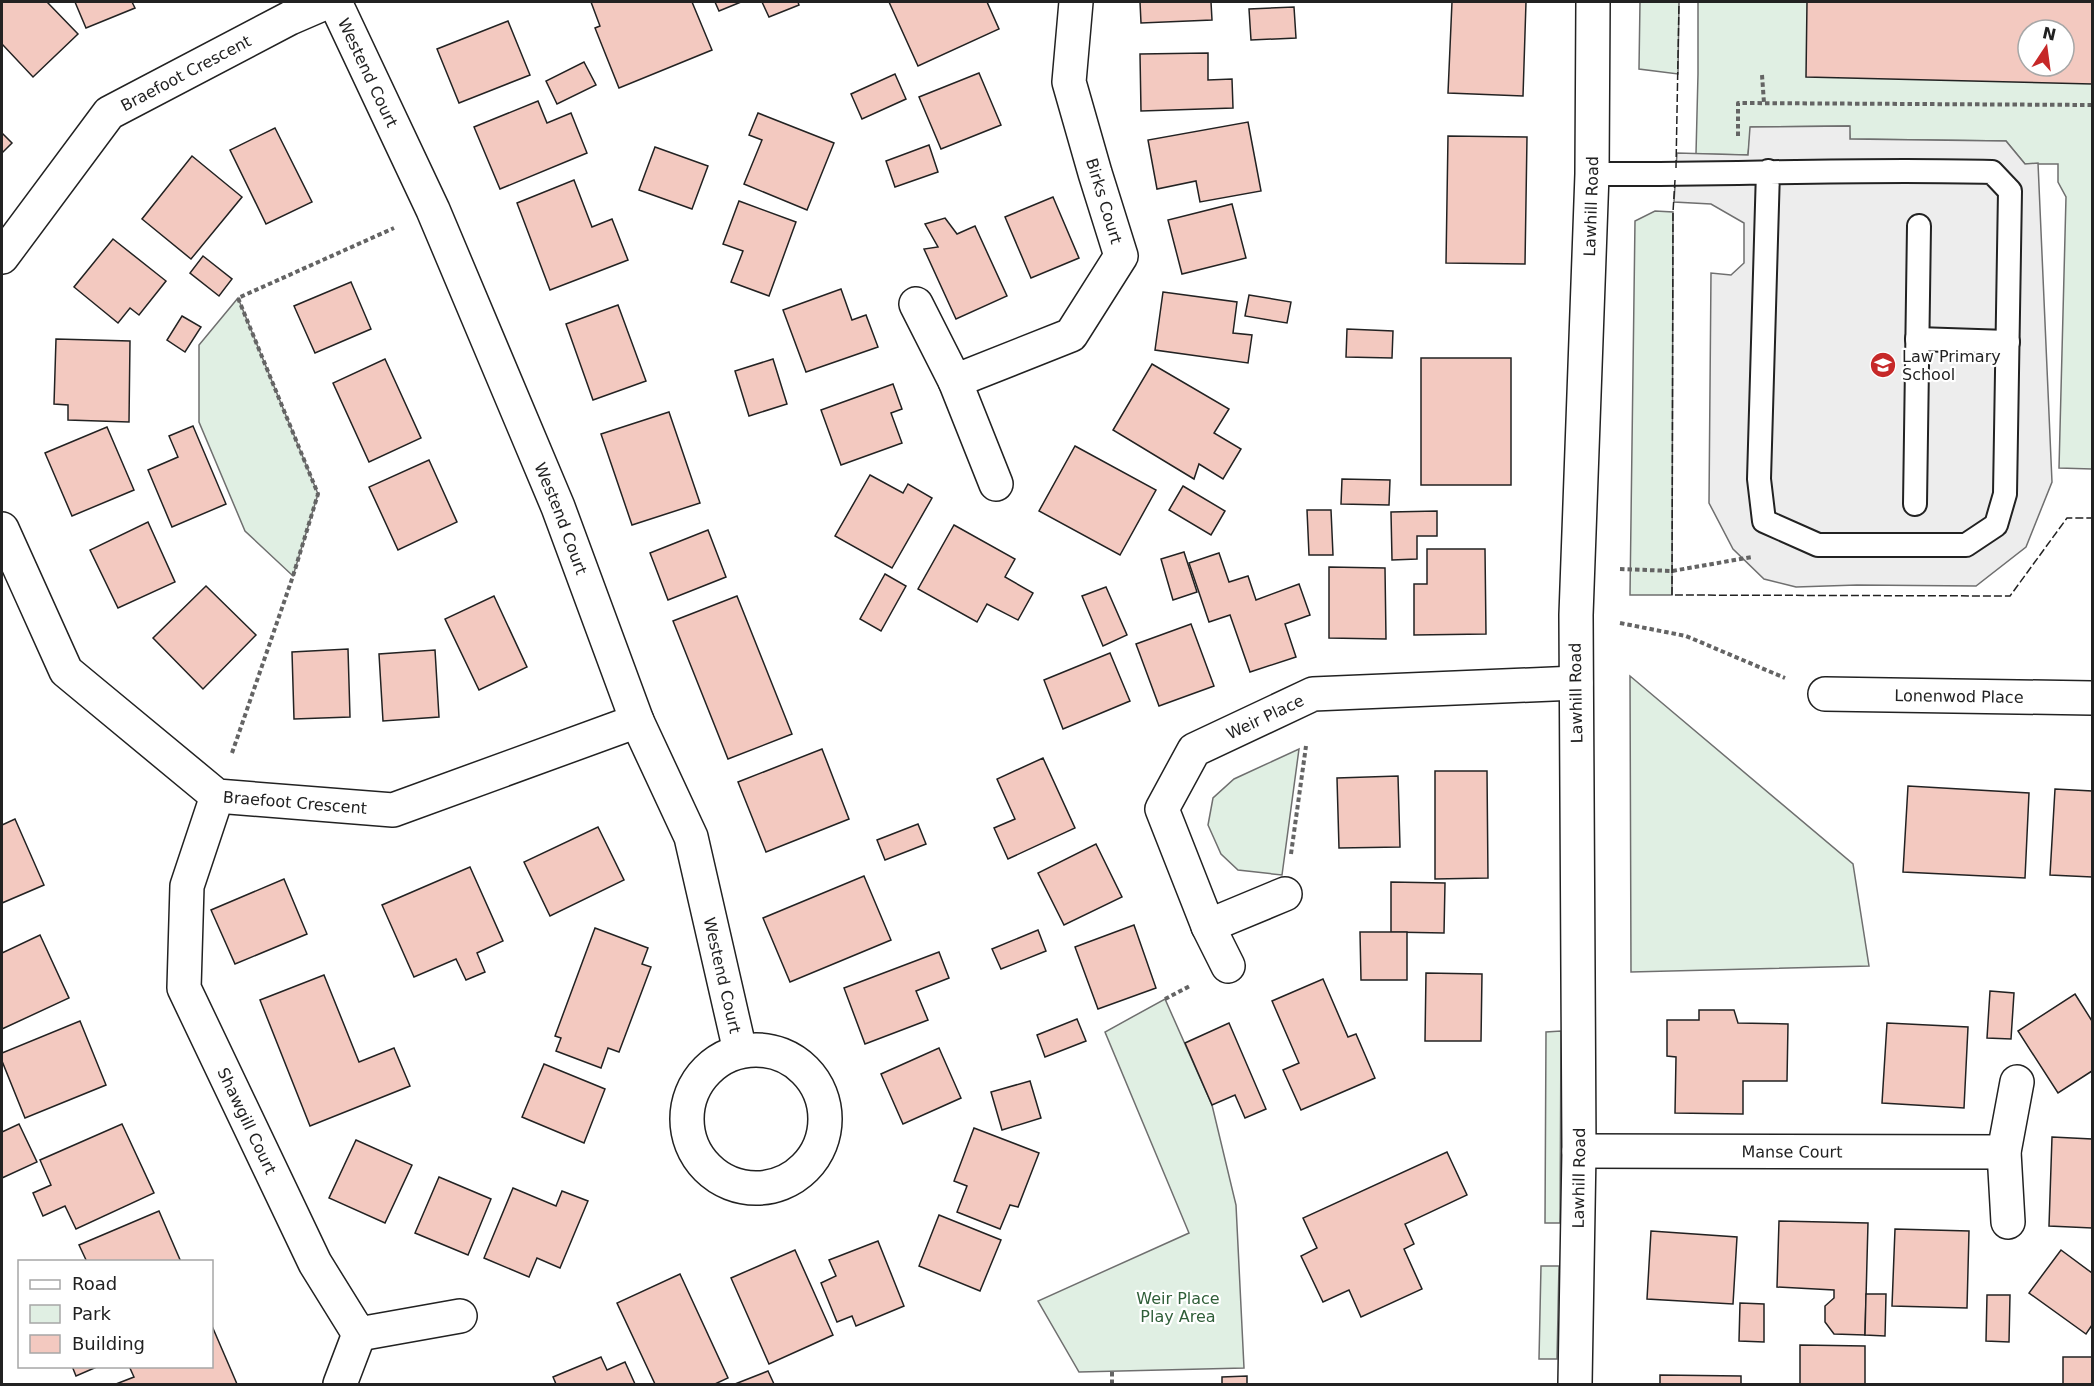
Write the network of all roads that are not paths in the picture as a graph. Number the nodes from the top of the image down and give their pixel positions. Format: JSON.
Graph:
{"nodes":[{"id":1,"x":327,"y":2,"type":"edge"},
{"id":2,"x":335,"y":2,"type":"edge"},
{"id":3,"x":1076,"y":2,"type":"edge"},
{"id":4,"x":1593,"y":2,"type":"edge"},
{"id":5,"x":1768,"y":171,"type":"junction"},
{"id":6,"x":1592,"y":174,"type":"junction"},
{"id":7,"x":1919,"y":226,"type":"dead end"},
{"id":8,"x":2,"y":257,"type":"edge"},
{"id":9,"x":916,"y":304,"type":"dead end"},
{"id":10,"x":1917,"y":339,"type":"junction"},
{"id":11,"x":2008,"y":342,"type":"junction"},
{"id":12,"x":955,"y":381,"type":"junction"},
{"id":13,"x":996,"y":484,"type":"dead end"},
{"id":14,"x":1915,"y":504,"type":"dead end"},
{"id":15,"x":2,"y":530,"type":"edge"},
{"id":16,"x":1576,"y":683,"type":"junction"},
{"id":17,"x":1825,"y":694,"type":"road end"},
{"id":18,"x":2092,"y":698,"type":"edge"},
{"id":19,"x":637,"y":721,"type":"junction"},
{"id":20,"x":217,"y":796,"type":"junction"},
{"id":21,"x":1285,"y":894,"type":"road end"},
{"id":22,"x":1208,"y":926,"type":"junction"},
{"id":23,"x":1227,"y":966,"type":"dead end"},
{"id":24,"x":740,"y":1051,"type":"junction"},
{"id":25,"x":2017,"y":1082,"type":"dead end"},
{"id":26,"x":1580,"y":1152,"type":"junction"},
{"id":27,"x":2004,"y":1152,"type":"junction"},
{"id":28,"x":2008,"y":1222,"type":"dead end"},
{"id":29,"x":460,"y":1316,"type":"dead end"},
{"id":30,"x":359,"y":1334,"type":"junction"},
{"id":31,"x":340,"y":1384,"type":"edge"},
{"id":32,"x":1575,"y":1384,"type":"edge"}],
"edges":[{"from":1,"to":8,"type":"street","name":"Braefoot Crescent"},
{"from":2,"to":19,"type":"street","name":"Westend Court"},
{"from":3,"to":12,"type":"street","name":"Birks Court"},
{"from":4,"to":6,"type":"street","name":"Lawhill Road"},
{"from":5,"to":6,"type":"lane"},
{"from":5,"to":11,"type":"lane"},
{"from":5,"to":11,"type":"lane"},
{"from":6,"to":16,"type":"street","name":"Lawhill Road"},
{"from":7,"to":10,"type":"lane"},
{"from":9,"to":12,"type":"street"},
{"from":10,"to":11,"type":"lane"},
{"from":10,"to":14,"type":"lane"},
{"from":12,"to":13,"type":"street"},
{"from":15,"to":20,"type":"street","name":"Braefoot Crescent"},
{"from":16,"to":22,"type":"street","name":"Weir Place"},
{"from":16,"to":26,"type":"street","name":"Lawhill Road"},
{"from":17,"to":18,"type":"street","name":"Lonenwod Place"},
{"from":19,"to":20,"type":"street","name":"Braefoot Crescent"},
{"from":19,"to":24,"type":"street","name":"Westend Court"},
{"from":20,"to":30,"type":"street","name":"Shawgill Court"},
{"from":21,"to":22,"type":"street"},
{"from":22,"to":23,"type":"street","name":"Weir Place"},
{"from":24,"to":24,"type":"street"},
{"from":25,"to":27,"type":"street"},
{"from":26,"to":27,"type":"street","name":"Manse Court"},
{"from":26,"to":32,"type":"street","name":"Lawhill Road"},
{"from":27,"to":28,"type":"street"},
{"from":29,"to":30,"type":"street"},
{"from":30,"to":31,"type":"street"}]}
